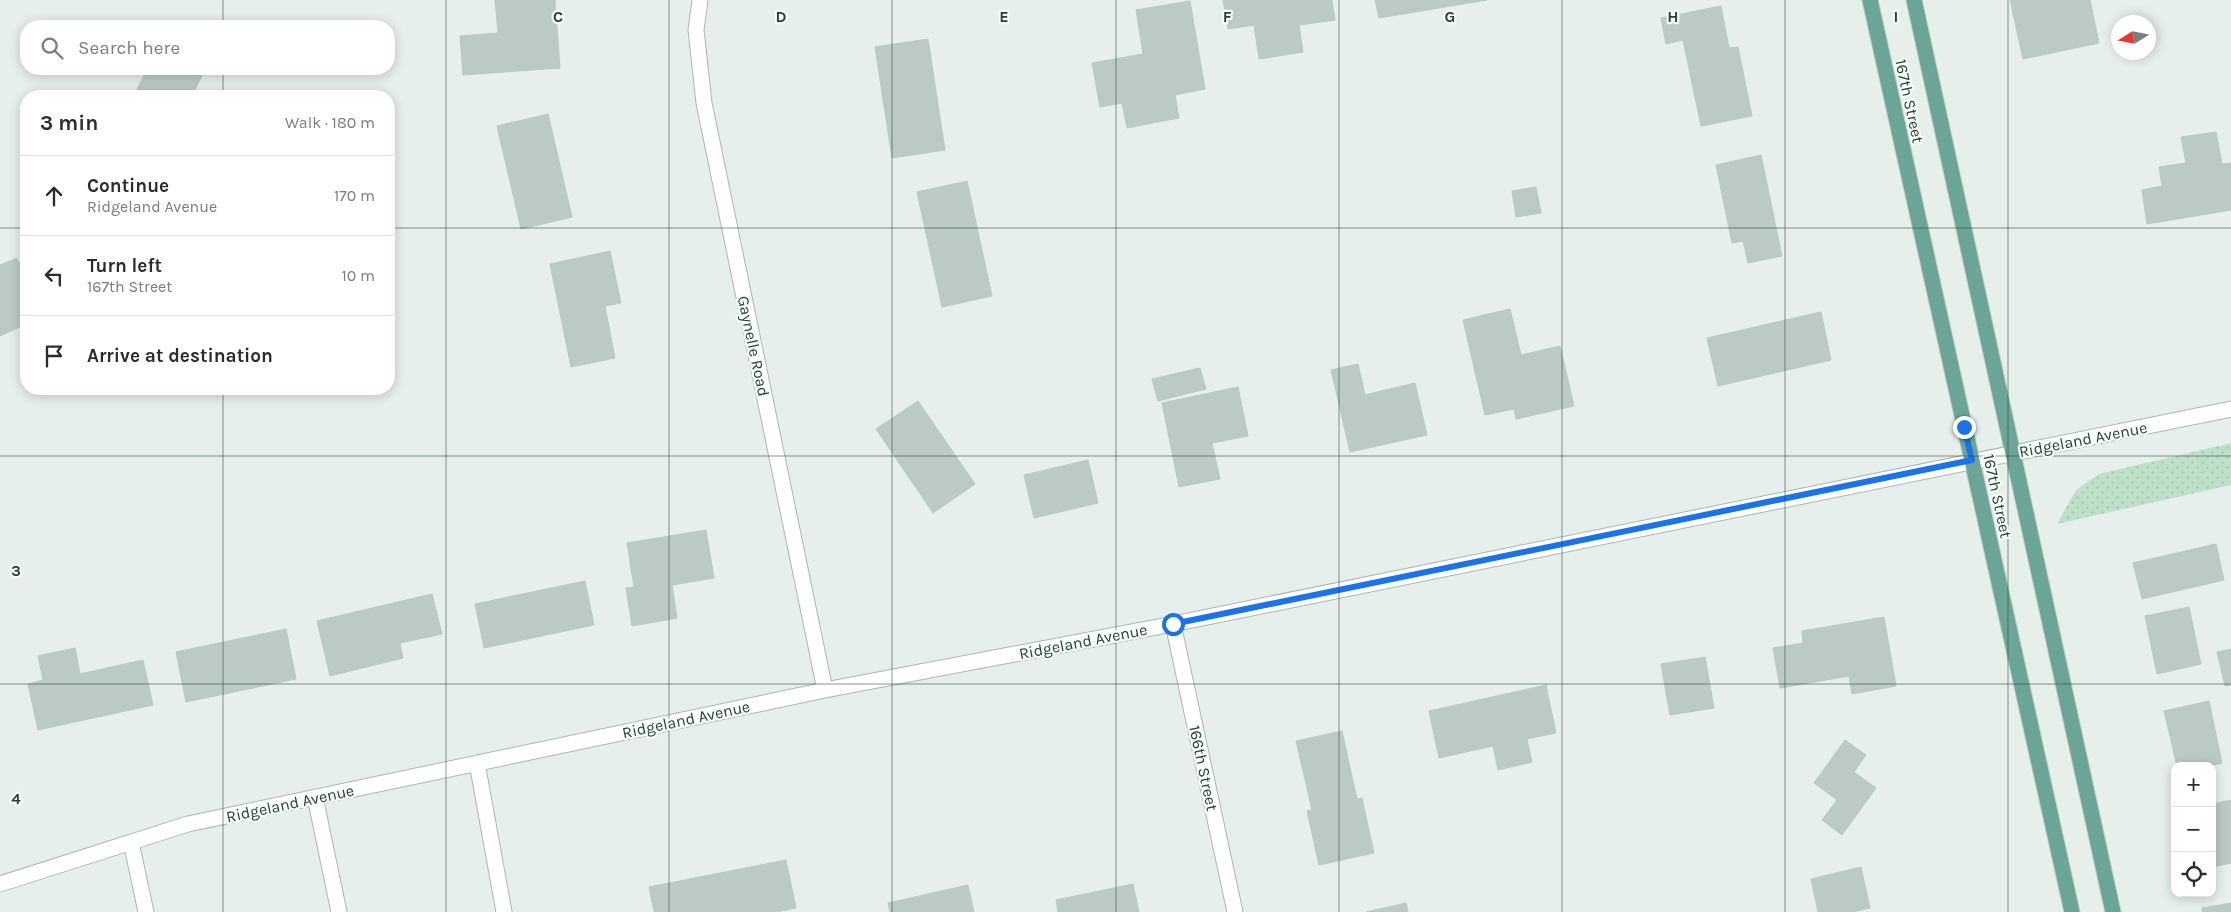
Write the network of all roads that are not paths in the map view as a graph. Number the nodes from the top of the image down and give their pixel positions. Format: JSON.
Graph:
{"nodes":[{"id":1,"x":700,"y":0,"type":"edge"},
{"id":2,"x":1870,"y":0,"type":"edge"},
{"id":3,"x":1914,"y":0,"type":"edge"},
{"id":4,"x":2231,"y":409,"type":"edge"},
{"id":5,"x":2013,"y":453,"type":"junction"},
{"id":6,"x":1972,"y":460,"type":"junction"},
{"id":7,"x":1173,"y":624,"type":"junction"},
{"id":8,"x":824,"y":690,"type":"junction"},
{"id":9,"x":477,"y":763,"type":"junction"},
{"id":10,"x":315,"y":798,"type":"junction"},
{"id":11,"x":131,"y":842,"type":"junction"},
{"id":12,"x":0,"y":884,"type":"edge"},
{"id":13,"x":146,"y":912,"type":"edge"},
{"id":14,"x":339,"y":912,"type":"edge"},
{"id":15,"x":504,"y":912,"type":"edge"},
{"id":16,"x":1236,"y":912,"type":"edge"},
{"id":17,"x":2072,"y":912,"type":"edge"},
{"id":18,"x":2113,"y":912,"type":"edge"}],
"edges":[{"from":1,"to":8,"type":"street","name":"Gaynelle Road"},
{"from":2,"to":6,"type":"main road","name":"167th Street"},
{"from":3,"to":5,"type":"main road","name":"167th Street"},
{"from":4,"to":5,"type":"street","name":"Ridgeland Avenue"},
{"from":5,"to":6,"type":"street","name":"Ridgeland Avenue"},
{"from":5,"to":18,"type":"main road","name":"167th Street"},
{"from":6,"to":7,"type":"street","name":"Ridgeland Avenue"},
{"from":6,"to":17,"type":"main road","name":"167th Street"},
{"from":7,"to":8,"type":"street","name":"Ridgeland Avenue"},
{"from":7,"to":16,"type":"street","name":"166th Street"},
{"from":8,"to":9,"type":"street","name":"Ridgeland Avenue"},
{"from":9,"to":10,"type":"street","name":"Ridgeland Avenue"},
{"from":9,"to":15,"type":"street"},
{"from":10,"to":11,"type":"street","name":"Ridgeland Avenue"},
{"from":10,"to":14,"type":"street"},
{"from":11,"to":12,"type":"street","name":"Ridgeland Avenue"},
{"from":11,"to":13,"type":"street"}]}
